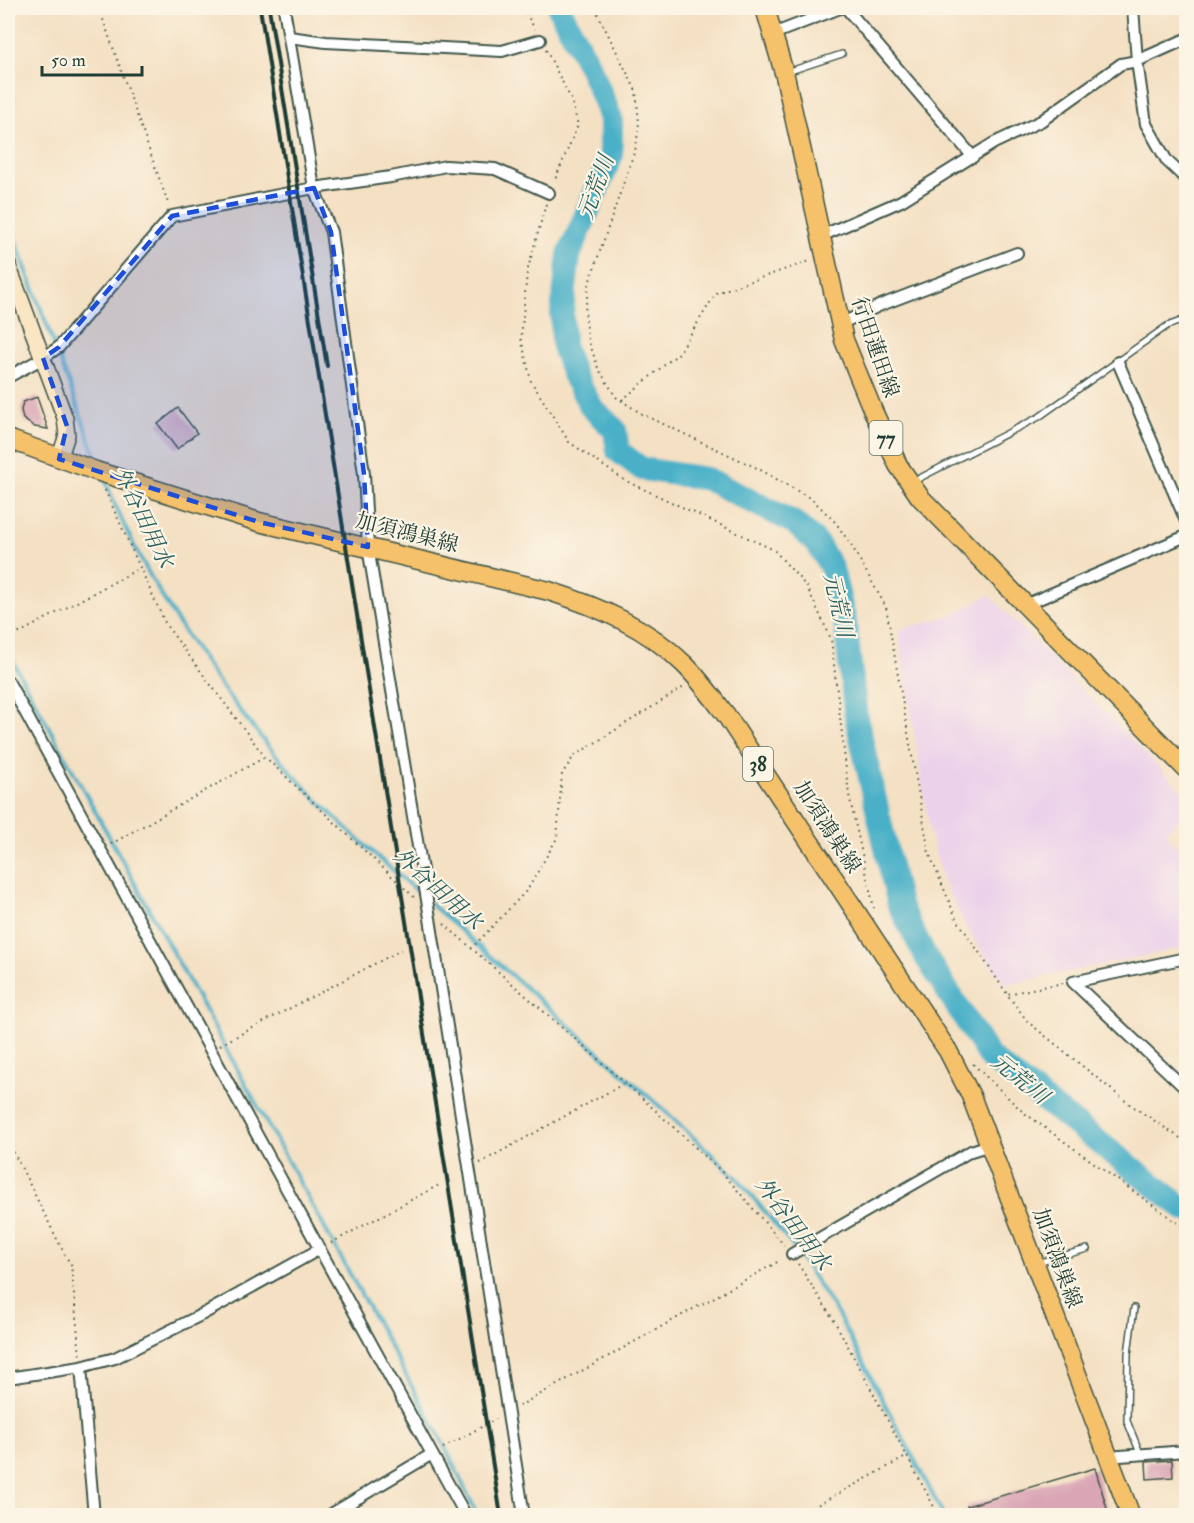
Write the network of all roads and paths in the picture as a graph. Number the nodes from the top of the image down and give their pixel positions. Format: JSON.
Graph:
{"nodes":[{"id":1,"x":99,"y":8,"type":"edge"},
{"id":2,"x":284,"y":8,"type":"edge"},
{"id":3,"x":524,"y":8,"type":"edge"},
{"id":4,"x":595,"y":8,"type":"edge"},
{"id":5,"x":765,"y":8,"type":"edge"},
{"id":6,"x":840,"y":8,"type":"edge"},
{"id":7,"x":846,"y":8,"type":"edge"},
{"id":8,"x":1133,"y":8,"type":"edge"},
{"id":9,"x":773,"y":34,"type":"junction"},
{"id":10,"x":289,"y":36,"type":"junction"},
{"id":11,"x":1186,"y":39,"type":"edge"},
{"id":12,"x":540,"y":40,"type":"junction"},
{"id":13,"x":842,"y":54,"type":"dead end"},
{"id":14,"x":1137,"y":61,"type":"junction"},
{"id":15,"x":784,"y":73,"type":"junction"},
{"id":16,"x":973,"y":157,"type":"junction"},
{"id":17,"x":1186,"y":179,"type":"edge"},
{"id":18,"x":314,"y":188,"type":"junction"},
{"id":19,"x":549,"y":193,"type":"junction"},
{"id":20,"x":172,"y":216,"type":"junction"},
{"id":21,"x":819,"y":237,"type":"junction"},
{"id":22,"x":1017,"y":253,"type":"dead end"},
{"id":23,"x":824,"y":256,"type":"junction"},
{"id":24,"x":8,"y":265,"type":"edge"},
{"id":25,"x":1186,"y":318,"type":"edge"},
{"id":26,"x":840,"y":324,"type":"junction"},
{"id":27,"x":43,"y":358,"type":"junction"},
{"id":28,"x":1118,"y":362,"type":"junction"},
{"id":29,"x":8,"y":377,"type":"edge"},
{"id":30,"x":621,"y":400,"type":"junction"},
{"id":31,"x":8,"y":439,"type":"edge"},
{"id":32,"x":59,"y":459,"type":"junction"},
{"id":33,"x":96,"y":471,"type":"junction"},
{"id":34,"x":910,"y":483,"type":"junction"},
{"id":35,"x":1186,"y":520,"type":"edge"},
{"id":36,"x":1186,"y":536,"type":"edge"},
{"id":37,"x":368,"y":547,"type":"junction"},
{"id":38,"x":140,"y":568,"type":"junction"},
{"id":39,"x":1024,"y":605,"type":"junction"},
{"id":40,"x":8,"y":639,"type":"edge"},
{"id":41,"x":696,"y":677,"type":"junction"},
{"id":42,"x":8,"y":681,"type":"edge"},
{"id":43,"x":265,"y":758,"type":"junction"},
{"id":44,"x":1186,"y":769,"type":"edge"},
{"id":45,"x":101,"y":850,"type":"junction"},
{"id":46,"x":429,"y":912,"type":"junction"},
{"id":47,"x":867,"y":929,"type":"junction"},
{"id":48,"x":471,"y":949,"type":"junction"},
{"id":49,"x":401,"y":950,"type":"dead end"},
{"id":50,"x":1186,"y":958,"type":"edge"},
{"id":51,"x":1073,"y":982,"type":"junction"},
{"id":52,"x":1007,"y":994,"type":"junction"},
{"id":53,"x":211,"y":1050,"type":"junction"},
{"id":54,"x":972,"y":1063,"type":"dead end"},
{"id":55,"x":625,"y":1083,"type":"junction"},
{"id":56,"x":1186,"y":1089,"type":"edge"},
{"id":57,"x":8,"y":1141,"type":"edge"},
{"id":58,"x":1186,"y":1142,"type":"edge"},
{"id":59,"x":990,"y":1145,"type":"junction"},
{"id":60,"x":470,"y":1169,"type":"junction"},
{"id":61,"x":439,"y":1185,"type":"dead end"},
{"id":62,"x":1186,"y":1229,"type":"edge"},
{"id":63,"x":320,"y":1249,"type":"junction"},
{"id":64,"x":1087,"y":1249,"type":"dead end"},
{"id":65,"x":792,"y":1254,"type":"junction"},
{"id":66,"x":1035,"y":1264,"type":"junction"},
{"id":67,"x":1134,"y":1308,"type":"dead end"},
{"id":68,"x":81,"y":1367,"type":"junction"},
{"id":69,"x":8,"y":1378,"type":"edge"},
{"id":70,"x":509,"y":1412,"type":"junction"},
{"id":71,"x":1186,"y":1451,"type":"edge"},
{"id":72,"x":432,"y":1454,"type":"junction"},
{"id":73,"x":1141,"y":1454,"type":"junction"},
{"id":74,"x":906,"y":1456,"type":"junction"},
{"id":75,"x":1107,"y":1457,"type":"junction"},
{"id":76,"x":94,"y":1515,"type":"edge"},
{"id":77,"x":328,"y":1515,"type":"edge"},
{"id":78,"x":466,"y":1515,"type":"edge"},
{"id":79,"x":524,"y":1515,"type":"edge"},
{"id":80,"x":797,"y":1515,"type":"edge"},
{"id":81,"x":939,"y":1515,"type":"edge"},
{"id":82,"x":1131,"y":1515,"type":"edge"}],
"edges":[{"from":1,"to":20,"type":"path"},
{"from":2,"to":10,"type":"street"},
{"from":3,"to":12,"type":"path"},
{"from":4,"to":30,"type":"path"},
{"from":5,"to":9,"type":"main road","name":"行田蓮田線","number":"77"},
{"from":6,"to":9,"type":"street"},
{"from":7,"to":16,"type":"street"},
{"from":8,"to":14,"type":"street"},
{"from":9,"to":15,"type":"main road","name":"行田蓮田線","number":"77"},
{"from":10,"to":12,"type":"street"},
{"from":10,"to":18,"type":"street"},
{"from":11,"to":14,"type":"street"},
{"from":12,"to":19,"type":"path"},
{"from":13,"to":15,"type":"lane"},
{"from":14,"to":16,"type":"street"},
{"from":14,"to":17,"type":"street"},
{"from":15,"to":21,"type":"main road","name":"行田蓮田線","number":"77"},
{"from":16,"to":21,"type":"street"},
{"from":18,"to":19,"type":"street"},
{"from":18,"to":20,"type":"street"},
{"from":18,"to":37,"type":"street"},
{"from":19,"to":47,"type":"path"},
{"from":20,"to":27,"type":"street"},
{"from":21,"to":23,"type":"main road","name":"行田蓮田線","number":"77"},
{"from":22,"to":26,"type":"street"},
{"from":23,"to":26,"type":"main road","name":"行田蓮田線","number":"77"},
{"from":23,"to":30,"type":"path"},
{"from":24,"to":27,"type":"street"},
{"from":25,"to":28,"type":"lane"},
{"from":26,"to":34,"type":"main road","name":"行田蓮田線","number":"77"},
{"from":27,"to":29,"type":"street"},
{"from":27,"to":32,"type":"street"},
{"from":28,"to":34,"type":"lane"},
{"from":28,"to":35,"type":"street"},
{"from":30,"to":52,"type":"path"},
{"from":31,"to":32,"type":"main road","name":"加須鴻巣線","number":"38"},
{"from":32,"to":33,"type":"main road","name":"加須鴻巣線","number":"38"},
{"from":33,"to":37,"type":"main road","name":"加須鴻巣線","number":"38"},
{"from":33,"to":38,"type":"path"},
{"from":34,"to":39,"type":"main road","name":"行田蓮田線","number":"77"},
{"from":36,"to":39,"type":"street"},
{"from":37,"to":41,"type":"main road","name":"加須鴻巣線","number":"38"},
{"from":37,"to":46,"type":"street"},
{"from":38,"to":40,"type":"path"},
{"from":38,"to":43,"type":"path"},
{"from":39,"to":44,"type":"main road","name":"行田蓮田線","number":"77"},
{"from":41,"to":47,"type":"main road","name":"加須鴻巣線","number":"38"},
{"from":41,"to":48,"type":"path"},
{"from":42,"to":45,"type":"street"},
{"from":43,"to":45,"type":"path"},
{"from":43,"to":46,"type":"path"},
{"from":45,"to":53,"type":"street"},
{"from":46,"to":48,"type":"path"},
{"from":46,"to":60,"type":"street"},
{"from":47,"to":59,"type":"main road","name":"加須鴻巣線","number":"38"},
{"from":48,"to":55,"type":"path"},
{"from":49,"to":53,"type":"path"},
{"from":50,"to":51,"type":"street"},
{"from":51,"to":52,"type":"path"},
{"from":51,"to":56,"type":"street"},
{"from":52,"to":58,"type":"path"},
{"from":53,"to":63,"type":"street"},
{"from":54,"to":62,"type":"path"},
{"from":55,"to":60,"type":"path"},
{"from":55,"to":65,"type":"path"},
{"from":57,"to":68,"type":"path"},
{"from":59,"to":65,"type":"street"},
{"from":59,"to":66,"type":"main road","name":"加須鴻巣線","number":"38"},
{"from":60,"to":70,"type":"street"},
{"from":61,"to":63,"type":"path"},
{"from":63,"to":68,"type":"street"},
{"from":63,"to":72,"type":"street"},
{"from":64,"to":66,"type":"lane"},
{"from":65,"to":70,"type":"path"},
{"from":65,"to":74,"type":"path"},
{"from":66,"to":75,"type":"main road","name":"加須鴻巣線","number":"38"},
{"from":67,"to":73,"type":"lane"},
{"from":68,"to":69,"type":"street"},
{"from":68,"to":76,"type":"street"},
{"from":70,"to":72,"type":"path"},
{"from":70,"to":79,"type":"street"},
{"from":71,"to":73,"type":"street"},
{"from":72,"to":77,"type":"street"},
{"from":72,"to":78,"type":"street"},
{"from":73,"to":75,"type":"street"},
{"from":74,"to":80,"type":"path"},
{"from":74,"to":81,"type":"path"},
{"from":75,"to":82,"type":"main road","name":"加須鴻巣線","number":"38"}]}
